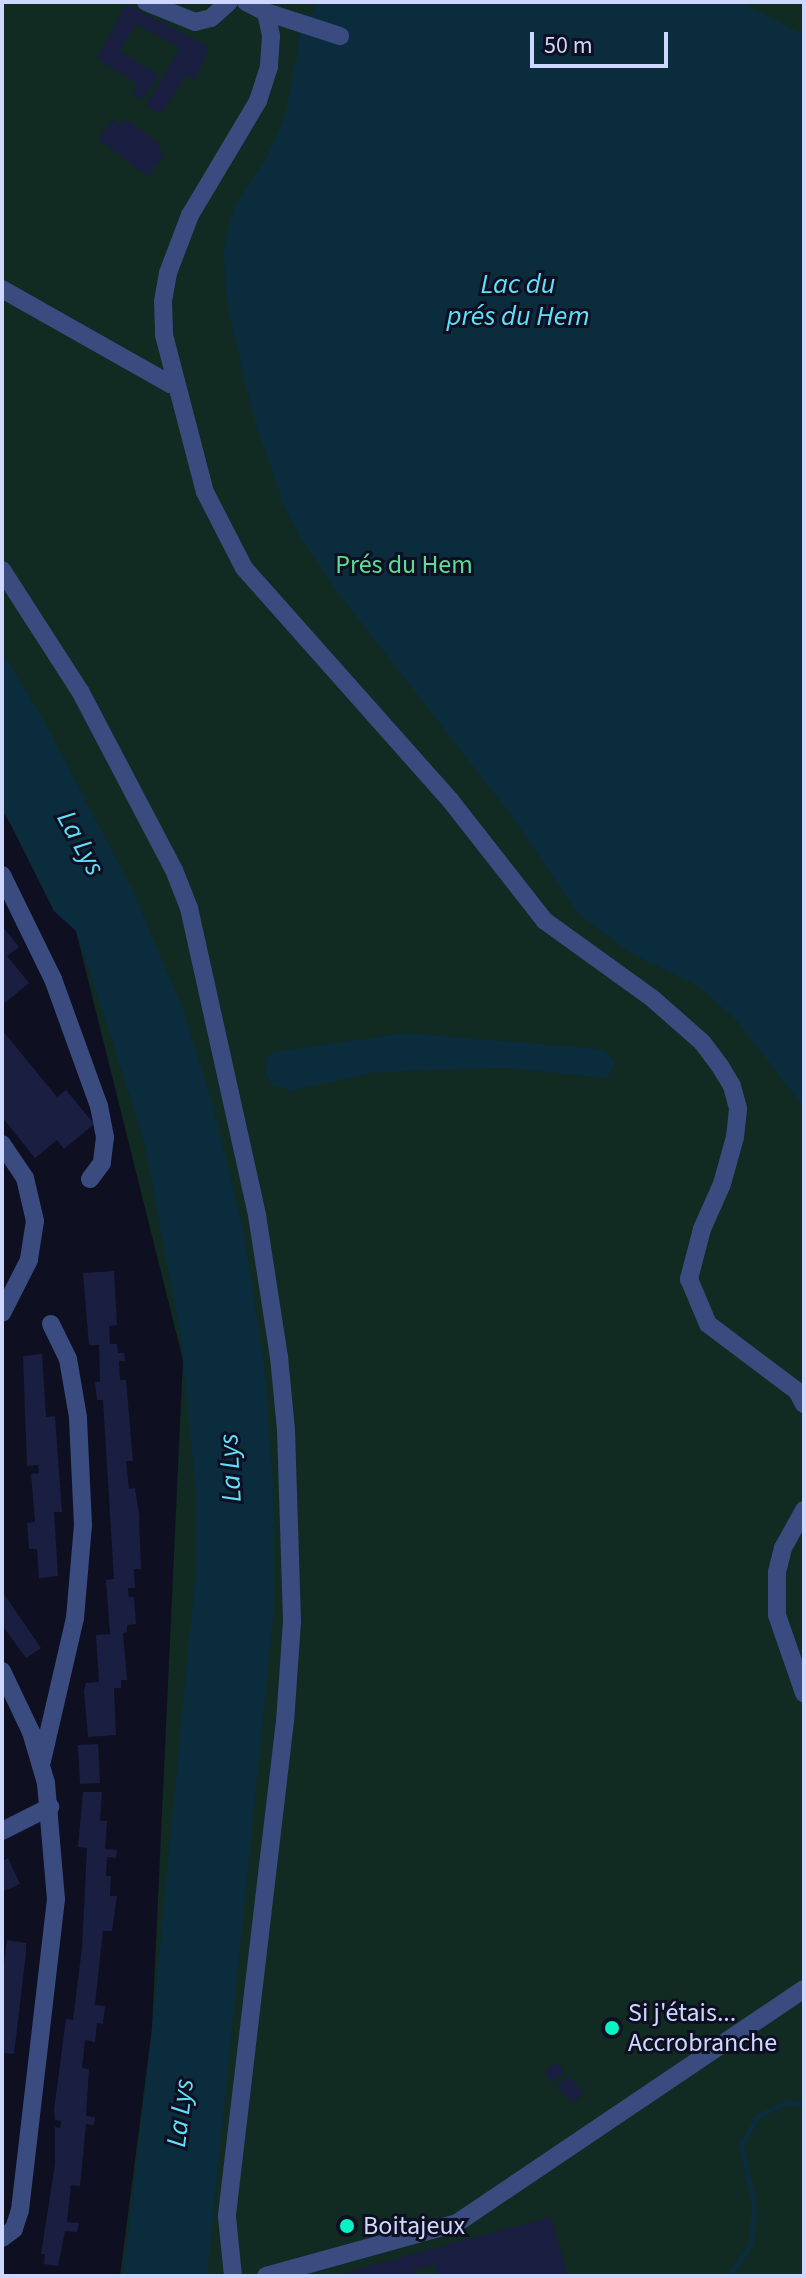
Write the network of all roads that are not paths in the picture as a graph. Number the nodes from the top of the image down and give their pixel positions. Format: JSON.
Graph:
{"nodes":[{"id":1,"x":146,"y":2,"type":"edge"},
{"id":2,"x":229,"y":2,"type":"edge"},
{"id":3,"x":246,"y":2,"type":"edge"},
{"id":4,"x":266,"y":12,"type":"junction"},
{"id":5,"x":340,"y":36,"type":"dead end"},
{"id":6,"x":2,"y":289,"type":"edge"},
{"id":7,"x":175,"y":382,"type":"junction"},
{"id":8,"x":2,"y":570,"type":"edge"},
{"id":9,"x":2,"y":875,"type":"edge"},
{"id":10,"x":2,"y":1144,"type":"edge"},
{"id":11,"x":90,"y":1179,"type":"dead end"},
{"id":12,"x":2,"y":1313,"type":"edge"},
{"id":13,"x":51,"y":1324,"type":"dead end"},
{"id":14,"x":804,"y":1404,"type":"edge"},
{"id":15,"x":804,"y":1510,"type":"edge"},
{"id":16,"x":2,"y":1671,"type":"edge"},
{"id":17,"x":804,"y":1693,"type":"edge"},
{"id":18,"x":41,"y":1764,"type":"junction"},
{"id":19,"x":50,"y":1807,"type":"junction"},
{"id":20,"x":2,"y":1831,"type":"edge"},
{"id":21,"x":804,"y":1989,"type":"edge"},
{"id":22,"x":2,"y":2238,"type":"edge"},
{"id":23,"x":233,"y":2276,"type":"edge"},
{"id":24,"x":266,"y":2276,"type":"edge"}],
"edges":[{"from":1,"to":2,"type":"street"},
{"from":3,"to":4,"type":"street"},
{"from":4,"to":5,"type":"street"},
{"from":4,"to":7,"type":"street"},
{"from":6,"to":7,"type":"street"},
{"from":7,"to":14,"type":"street"},
{"from":8,"to":23,"type":"street"},
{"from":9,"to":11,"type":"street"},
{"from":10,"to":12,"type":"street"},
{"from":13,"to":18,"type":"street"},
{"from":15,"to":17,"type":"street"},
{"from":16,"to":18,"type":"street"},
{"from":18,"to":19,"type":"street"},
{"from":19,"to":20,"type":"street"},
{"from":19,"to":22,"type":"street"},
{"from":21,"to":24,"type":"street"}]}
